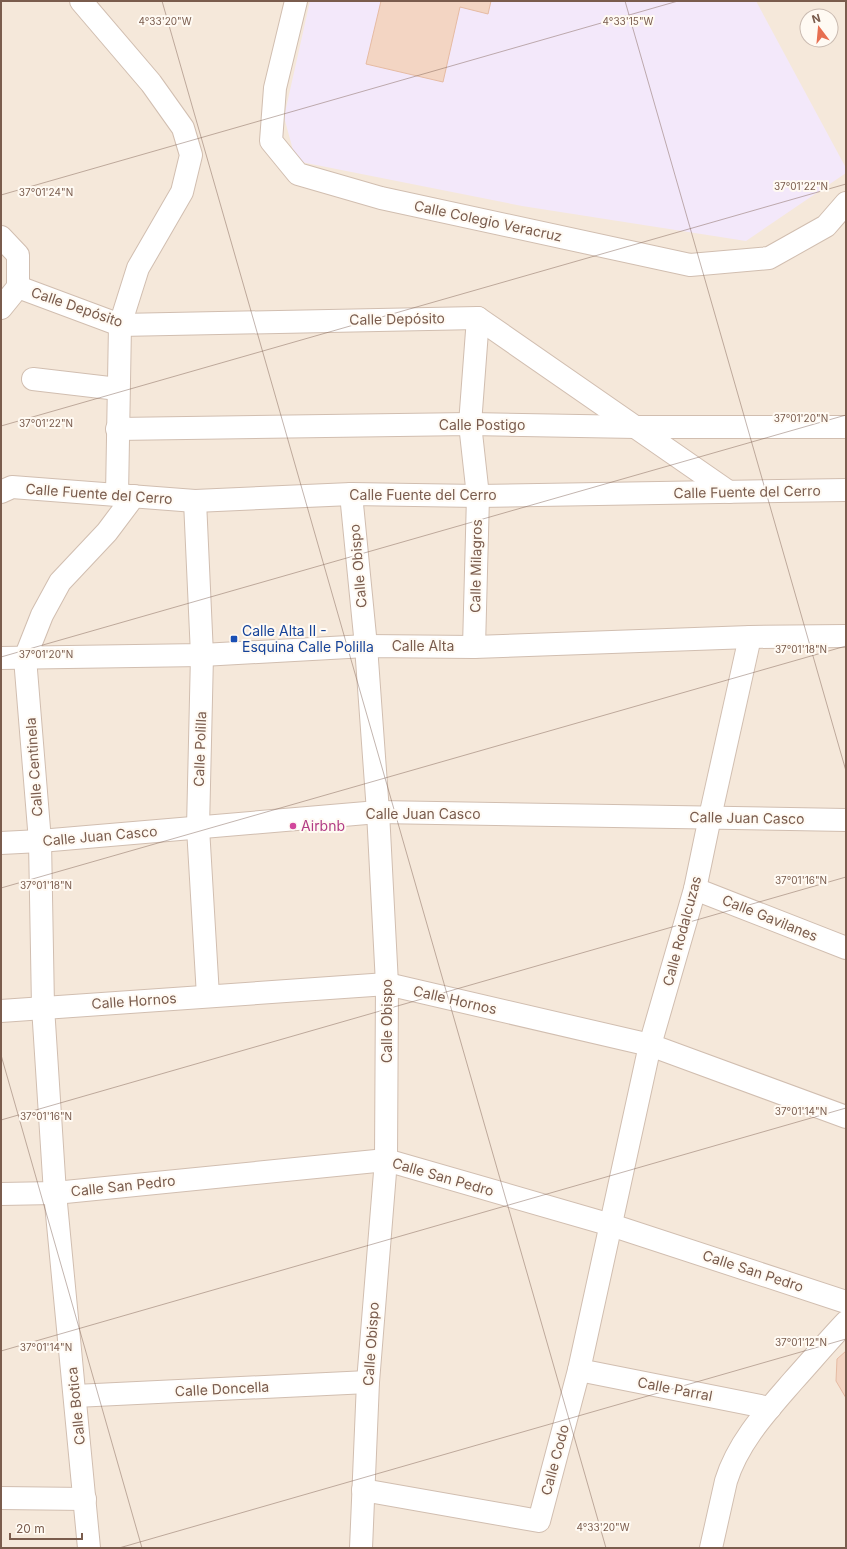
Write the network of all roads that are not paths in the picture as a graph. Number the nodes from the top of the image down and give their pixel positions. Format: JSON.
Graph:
{"nodes":[{"id":1,"x":81,"y":1,"type":"edge"},
{"id":2,"x":296,"y":1,"type":"edge"},
{"id":3,"x":846,"y":203,"type":"edge"},
{"id":4,"x":1,"y":237,"type":"edge"},
{"id":5,"x":18,"y":287,"type":"junction"},
{"id":6,"x":1,"y":308,"type":"edge"},
{"id":7,"x":478,"y":318,"type":"junction"},
{"id":8,"x":120,"y":325,"type":"junction"},
{"id":9,"x":33,"y":379,"type":"dead end"},
{"id":10,"x":118,"y":389,"type":"junction"},
{"id":11,"x":470,"y":424,"type":"junction"},
{"id":12,"x":846,"y":427,"type":"edge"},
{"id":13,"x":117,"y":428,"type":"junction"},
{"id":14,"x":636,"y":428,"type":"junction"},
{"id":15,"x":846,"y":490,"type":"edge"},
{"id":16,"x":1,"y":492,"type":"edge"},
{"id":17,"x":729,"y":492,"type":"junction"},
{"id":18,"x":351,"y":494,"type":"junction"},
{"id":19,"x":125,"y":496,"type":"junction"},
{"id":20,"x":478,"y":496,"type":"junction"},
{"id":21,"x":195,"y":501,"type":"junction"},
{"id":22,"x":846,"y":636,"type":"edge"},
{"id":23,"x":750,"y":637,"type":"junction"},
{"id":24,"x":366,"y":646,"type":"junction"},
{"id":25,"x":474,"y":646,"type":"junction"},
{"id":26,"x":202,"y":655,"type":"junction"},
{"id":27,"x":1,"y":658,"type":"edge"},
{"id":28,"x":25,"y":658,"type":"junction"},
{"id":29,"x":378,"y":812,"type":"junction"},
{"id":30,"x":710,"y":817,"type":"junction"},
{"id":31,"x":846,"y":820,"type":"edge"},
{"id":32,"x":198,"y":828,"type":"junction"},
{"id":33,"x":40,"y":841,"type":"junction"},
{"id":34,"x":1,"y":843,"type":"edge"},
{"id":35,"x":695,"y":888,"type":"junction"},
{"id":36,"x":846,"y":948,"type":"edge"},
{"id":37,"x":387,"y":984,"type":"junction"},
{"id":38,"x":208,"y":996,"type":"junction"},
{"id":39,"x":43,"y":1007,"type":"junction"},
{"id":40,"x":1,"y":1010,"type":"edge"},
{"id":41,"x":650,"y":1045,"type":"junction"},
{"id":42,"x":846,"y":1118,"type":"edge"},
{"id":43,"x":386,"y":1160,"type":"junction"},
{"id":44,"x":55,"y":1193,"type":"junction"},
{"id":45,"x":1,"y":1194,"type":"edge"},
{"id":46,"x":611,"y":1225,"type":"junction"},
{"id":47,"x":846,"y":1302,"type":"edge"},
{"id":48,"x":846,"y":1322,"type":"edge"},
{"id":49,"x":579,"y":1370,"type":"junction"},
{"id":50,"x":368,"y":1382,"type":"junction"},
{"id":51,"x":75,"y":1396,"type":"junction"},
{"id":52,"x":770,"y":1408,"type":"junction"},
{"id":53,"x":363,"y":1490,"type":"junction"},
{"id":54,"x":1,"y":1498,"type":"edge"},
{"id":55,"x":86,"y":1499,"type":"junction"},
{"id":56,"x":89,"y":1548,"type":"edge"},
{"id":57,"x":361,"y":1548,"type":"edge"},
{"id":58,"x":711,"y":1548,"type":"edge"}],
"edges":[{"from":1,"to":8,"type":"street"},
{"from":2,"to":3,"type":"street","name":"Calle Colegio Veracruz"},
{"from":4,"to":5,"type":"street"},
{"from":5,"to":6,"type":"street"},
{"from":5,"to":8,"type":"street","name":"Calle Depósito"},
{"from":7,"to":8,"type":"street","name":"Calle Depósito"},
{"from":7,"to":11,"type":"street","name":"Calle Milagros"},
{"from":7,"to":14,"type":"street"},
{"from":8,"to":10,"type":"street"},
{"from":9,"to":10,"type":"street"},
{"from":10,"to":13,"type":"street"},
{"from":11,"to":13,"type":"street","name":"Calle Postigo"},
{"from":11,"to":14,"type":"street","name":"Calle Postigo"},
{"from":11,"to":20,"type":"street","name":"Calle Milagros"},
{"from":12,"to":14,"type":"street","name":"Calle Postigo"},
{"from":13,"to":19,"type":"street"},
{"from":14,"to":17,"type":"street"},
{"from":15,"to":17,"type":"street","name":"Calle Fuente del Cerro"},
{"from":16,"to":19,"type":"street","name":"Calle Fuente del Cerro"},
{"from":17,"to":20,"type":"street","name":"Calle Fuente del Cerro"},
{"from":18,"to":20,"type":"street","name":"Calle Fuente del Cerro"},
{"from":18,"to":21,"type":"street","name":"Calle Fuente del Cerro"},
{"from":18,"to":24,"type":"street","name":"Calle Obispo"},
{"from":19,"to":21,"type":"street","name":"Calle Fuente del Cerro"},
{"from":19,"to":28,"type":"street","name":"Calle Centinela"},
{"from":20,"to":25,"type":"street","name":"Calle Milagros"},
{"from":21,"to":26,"type":"street","name":"Calle Polilla"},
{"from":22,"to":23,"type":"street","name":"Calle Alta"},
{"from":23,"to":25,"type":"street","name":"Calle Alta"},
{"from":23,"to":30,"type":"street","name":"Calle Rodalcuzas"},
{"from":24,"to":25,"type":"street","name":"Calle Alta"},
{"from":24,"to":26,"type":"street","name":"Calle Alta"},
{"from":24,"to":29,"type":"street","name":"Calle Obispo"},
{"from":26,"to":28,"type":"street","name":"Calle Alta"},
{"from":26,"to":32,"type":"street","name":"Calle Polilla"},
{"from":27,"to":28,"type":"street","name":"Calle Alta"},
{"from":28,"to":33,"type":"street","name":"Calle Centinela"},
{"from":29,"to":30,"type":"street","name":"Calle Juan Casco"},
{"from":29,"to":32,"type":"street","name":"Calle Juan Casco"},
{"from":29,"to":37,"type":"street","name":"Calle Obispo"},
{"from":30,"to":31,"type":"street","name":"Calle Juan Casco"},
{"from":30,"to":35,"type":"street","name":"Calle Rodalcuzas"},
{"from":32,"to":33,"type":"street","name":"Calle Juan Casco"},
{"from":32,"to":38,"type":"street","name":"Calle Polilla"},
{"from":33,"to":34,"type":"street","name":"Calle Juan Casco"},
{"from":33,"to":39,"type":"street","name":"Calle Centinela"},
{"from":35,"to":36,"type":"street","name":"Calle Gavilanes"},
{"from":35,"to":41,"type":"street","name":"Calle Rodalcuzas"},
{"from":37,"to":38,"type":"street","name":"Calle Hornos"},
{"from":37,"to":41,"type":"street","name":"Calle Hornos"},
{"from":37,"to":43,"type":"street","name":"Calle Obispo"},
{"from":38,"to":39,"type":"street","name":"Calle Hornos"},
{"from":39,"to":40,"type":"street","name":"Calle Hornos"},
{"from":39,"to":44,"type":"street","name":"Calle Centinela"},
{"from":41,"to":42,"type":"street","name":"Calle Hornos"},
{"from":41,"to":46,"type":"street","name":"Calle Rodalcuzas"},
{"from":43,"to":44,"type":"street","name":"Calle San Pedro"},
{"from":43,"to":46,"type":"street","name":"Calle San Pedro"},
{"from":43,"to":50,"type":"street","name":"Calle Obispo"},
{"from":44,"to":45,"type":"street","name":"Calle San Pedro"},
{"from":44,"to":51,"type":"street","name":"Calle Botica"},
{"from":46,"to":47,"type":"street","name":"Calle San Pedro"},
{"from":46,"to":49,"type":"street","name":"Calle Codo"},
{"from":48,"to":52,"type":"street"},
{"from":49,"to":52,"type":"street","name":"Calle Parral"},
{"from":49,"to":53,"type":"street","name":"Calle Codo"},
{"from":50,"to":51,"type":"street","name":"Calle Doncella"},
{"from":50,"to":53,"type":"street","name":"Calle Obispo"},
{"from":51,"to":55,"type":"street","name":"Calle Botica"},
{"from":52,"to":58,"type":"street"},
{"from":53,"to":57,"type":"street","name":"Calle Obispo"},
{"from":54,"to":55,"type":"street"},
{"from":55,"to":56,"type":"street","name":"Calle Botica"}]}
